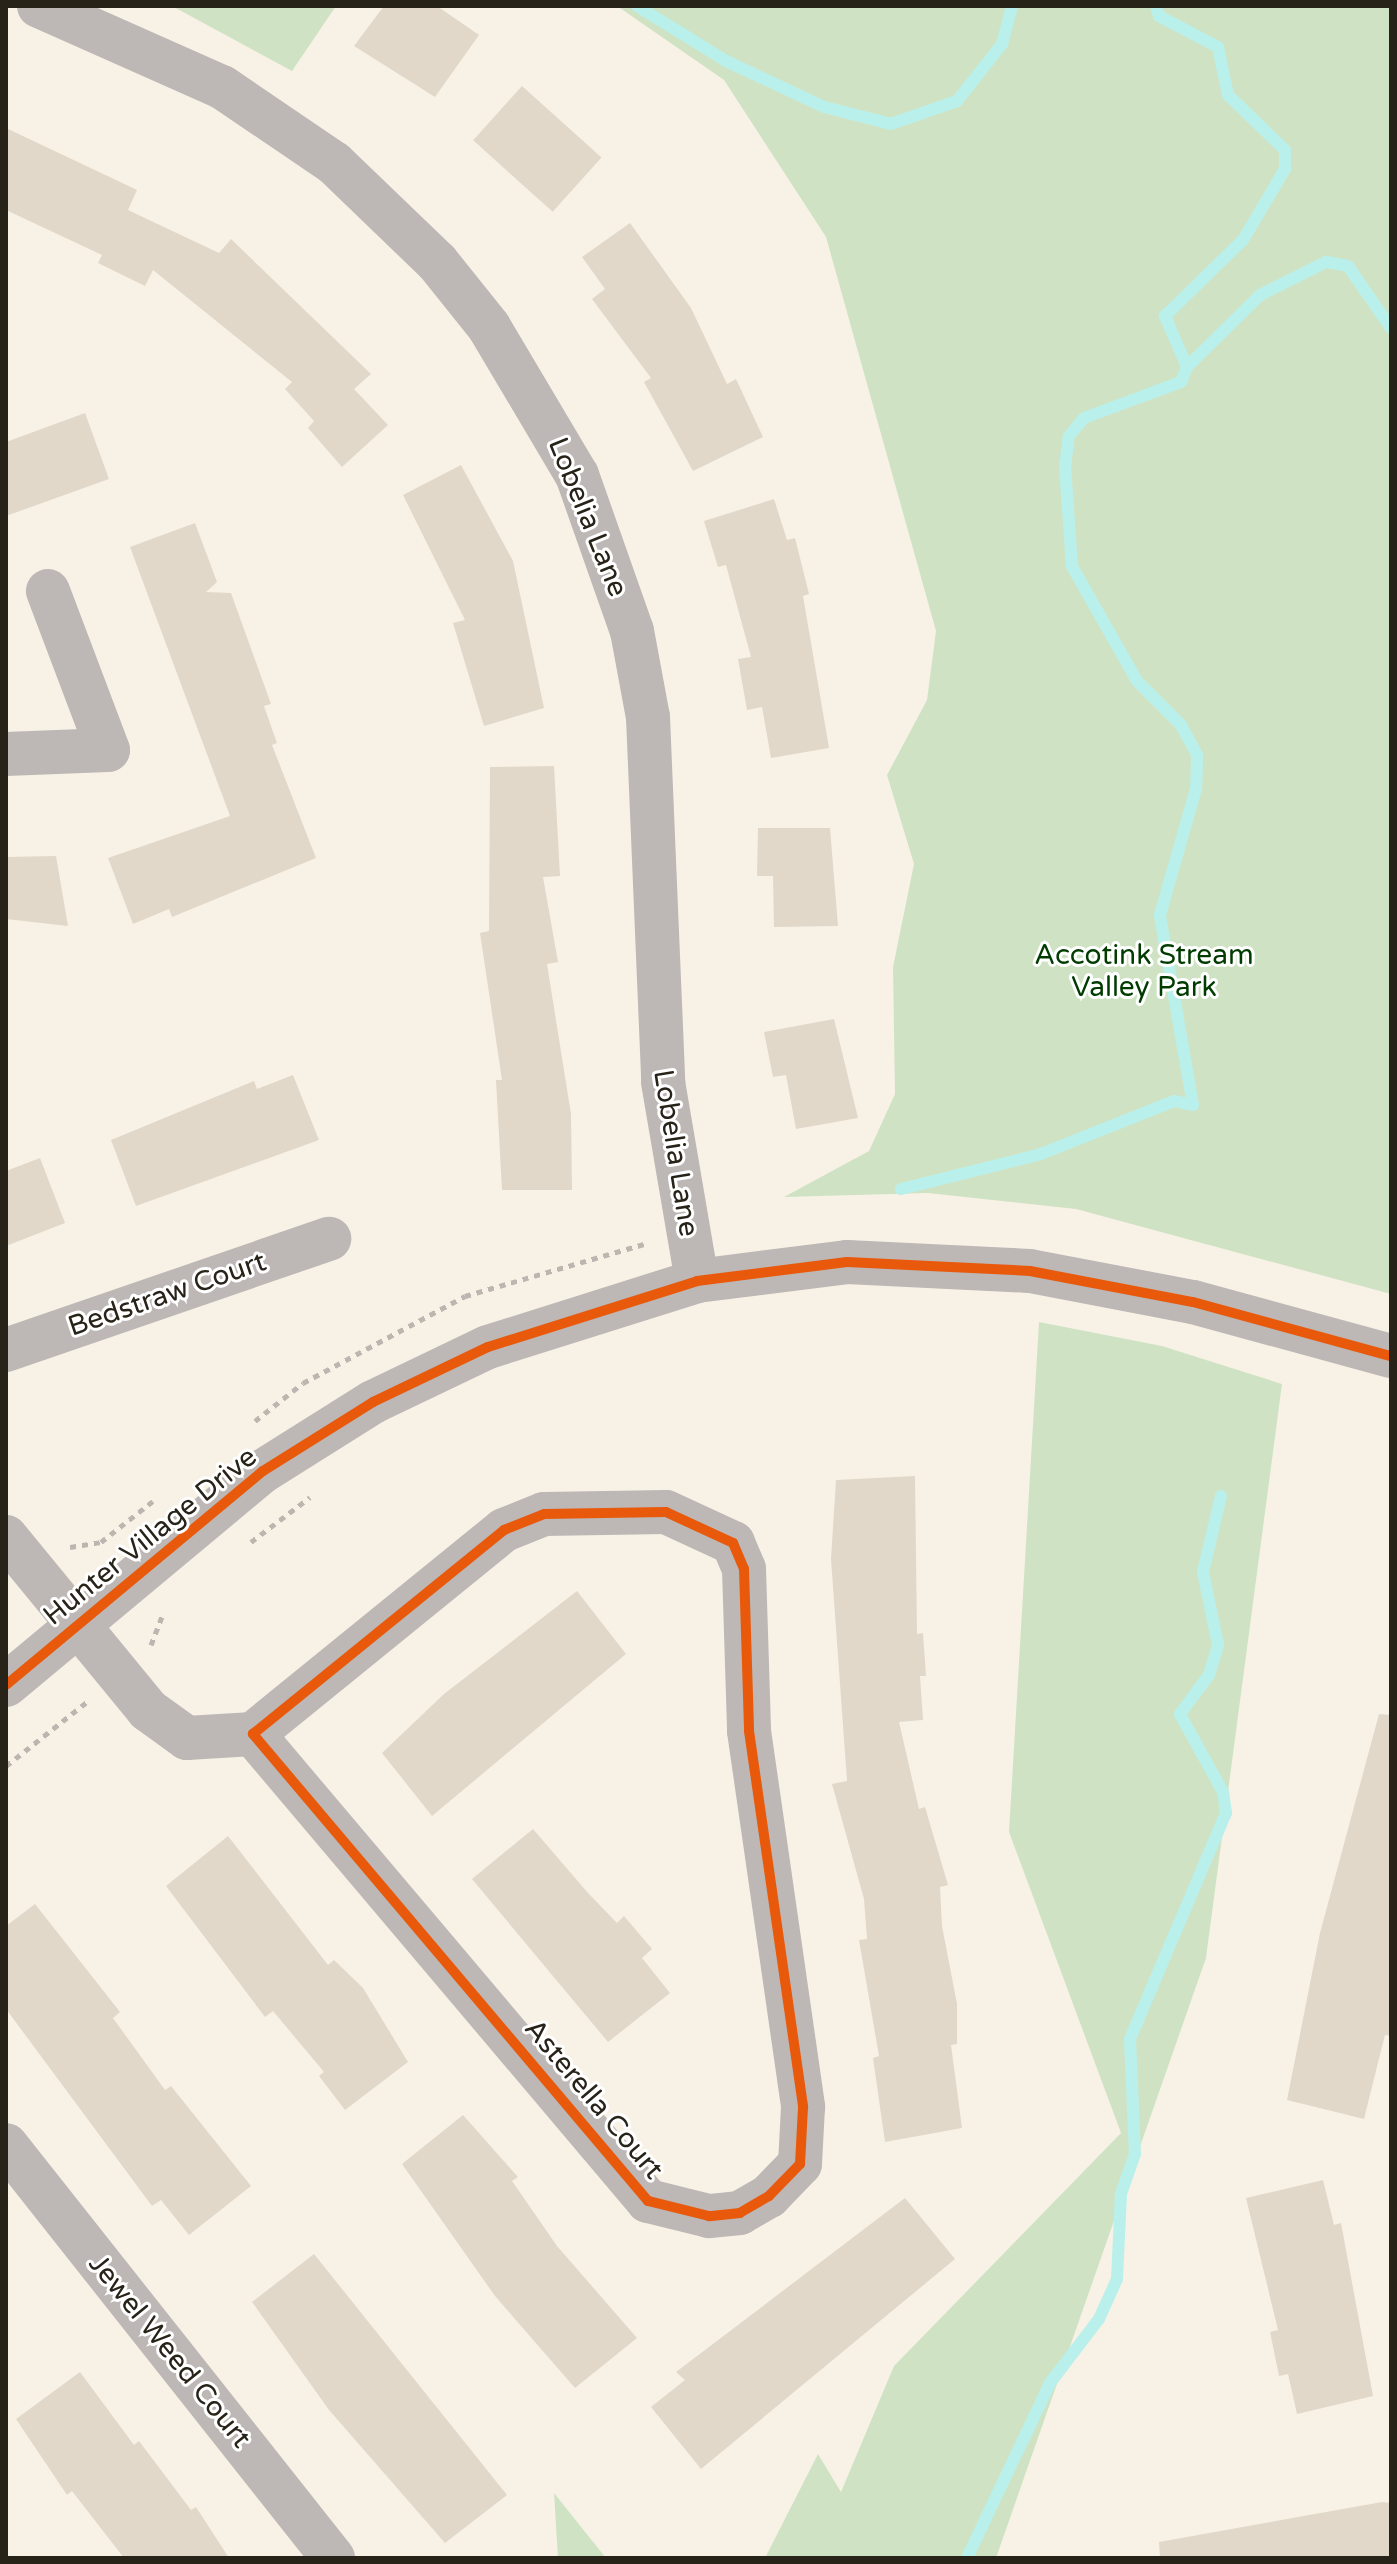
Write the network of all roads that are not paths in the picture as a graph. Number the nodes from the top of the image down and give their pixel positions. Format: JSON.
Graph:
{"nodes":[{"id":1,"x":39,"y":6,"type":"edge"},
{"id":2,"x":48,"y":591,"type":"dead end"},
{"id":3,"x":6,"y":754,"type":"edge"},
{"id":4,"x":329,"y":1239,"type":"dead end"},
{"id":5,"x":697,"y":1281,"type":"junction"},
{"id":6,"x":6,"y":1350,"type":"edge"},
{"id":7,"x":1391,"y":1356,"type":"edge"},
{"id":8,"x":6,"y":1537,"type":"edge"},
{"id":9,"x":82,"y":1623,"type":"junction"},
{"id":10,"x":6,"y":1685,"type":"edge"},
{"id":11,"x":253,"y":1734,"type":"junction"},
{"id":12,"x":6,"y":2145,"type":"edge"},
{"id":13,"x":333,"y":2558,"type":"edge"}],
"edges":[{"from":1,"to":5,"type":"street","name":"Lobelia Lane"},
{"from":2,"to":3,"type":"street"},
{"from":4,"to":6,"type":"street","name":"Bedstraw Court"},
{"from":5,"to":7,"type":"street","name":"Hunter Village Drive"},
{"from":5,"to":9,"type":"street","name":"Hunter Village Drive"},
{"from":8,"to":9,"type":"street"},
{"from":9,"to":10,"type":"street","name":"Hunter Village Drive"},
{"from":9,"to":11,"type":"street"},
{"from":11,"to":11,"type":"street","name":"Asterella Court"},
{"from":12,"to":13,"type":"street","name":"Jewel Weed Court"}]}
